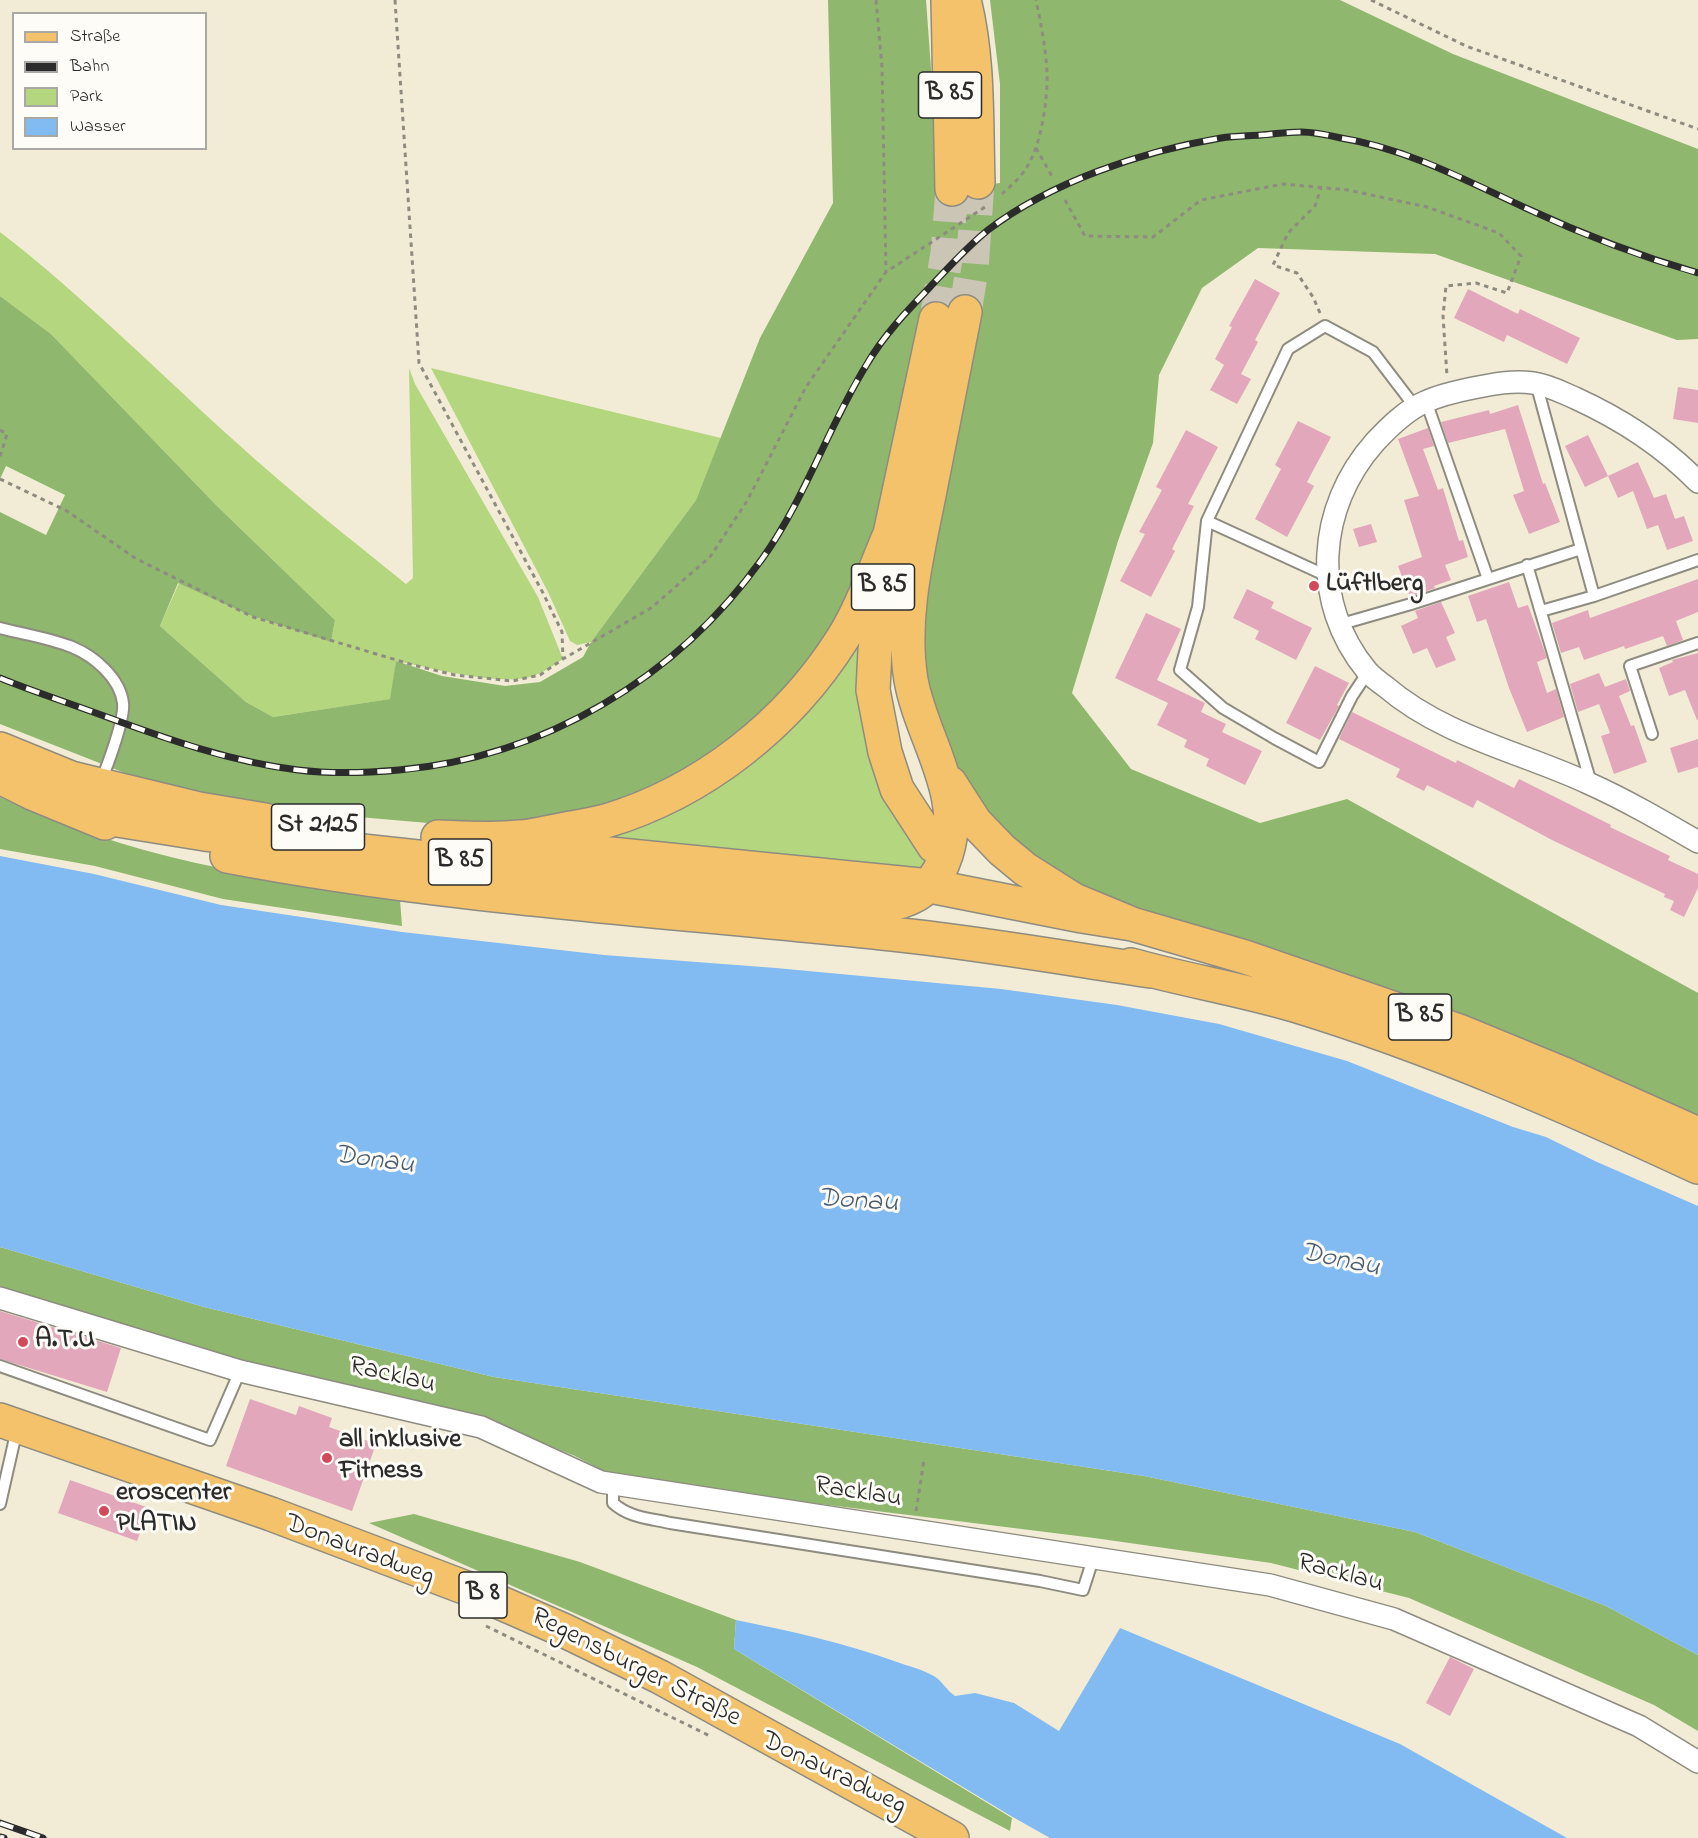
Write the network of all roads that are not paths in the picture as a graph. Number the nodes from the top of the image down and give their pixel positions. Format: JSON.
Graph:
{"nodes":[{"id":1,"x":948,"y":0,"type":"edge"},
{"id":2,"x":964,"y":0,"type":"edge"},
{"id":3,"x":1536,"y":383,"type":"junction"},
{"id":4,"x":1420,"y":404,"type":"junction"},
{"id":5,"x":1698,"y":482,"type":"edge"},
{"id":6,"x":1207,"y":521,"type":"junction"},
{"id":7,"x":890,"y":534,"type":"junction"},
{"id":8,"x":1581,"y":549,"type":"junction"},
{"id":9,"x":1698,"y":560,"type":"edge"},
{"id":10,"x":1527,"y":565,"type":"junction"},
{"id":11,"x":1328,"y":576,"type":"junction"},
{"id":12,"x":1488,"y":579,"type":"junction"},
{"id":13,"x":1594,"y":596,"type":"junction"},
{"id":14,"x":1541,"y":611,"type":"junction"},
{"id":15,"x":1338,"y":625,"type":"junction"},
{"id":16,"x":0,"y":628,"type":"edge"},
{"id":17,"x":1698,"y":643,"type":"edge"},
{"id":18,"x":1368,"y":672,"type":"junction"},
{"id":19,"x":1652,"y":734,"type":"dead end"},
{"id":20,"x":0,"y":749,"type":"edge"},
{"id":21,"x":941,"y":769,"type":"junction"},
{"id":22,"x":0,"y":777,"type":"edge"},
{"id":23,"x":1591,"y":784,"type":"junction"},
{"id":24,"x":92,"y":801,"type":"junction"},
{"id":25,"x":438,"y":837,"type":"junction"},
{"id":26,"x":1698,"y":843,"type":"edge"},
{"id":27,"x":934,"y":846,"type":"dead end"},
{"id":28,"x":930,"y":886,"type":"junction"},
{"id":29,"x":1007,"y":915,"type":"dead end"},
{"id":30,"x":1132,"y":924,"type":"junction"},
{"id":31,"x":1151,"y":971,"type":"junction"},
{"id":32,"x":1698,"y":1134,"type":"edge"},
{"id":33,"x":1698,"y":1167,"type":"edge"},
{"id":34,"x":0,"y":1298,"type":"edge"},
{"id":35,"x":0,"y":1366,"type":"edge"},
{"id":36,"x":240,"y":1371,"type":"junction"},
{"id":37,"x":9,"y":1423,"type":"edge"},
{"id":38,"x":614,"y":1485,"type":"junction"},
{"id":39,"x":0,"y":1504,"type":"edge"},
{"id":40,"x":1093,"y":1559,"type":"junction"},
{"id":41,"x":1698,"y":1762,"type":"edge"},
{"id":42,"x":952,"y":1838,"type":"edge"}],
"edges":[{"from":1,"to":2,"type":"main road","number":"B 85"},
{"from":3,"to":4,"type":"street"},
{"from":3,"to":5,"type":"street"},
{"from":3,"to":8,"type":"lane"},
{"from":4,"to":6,"type":"lane"},
{"from":4,"to":11,"type":"street"},
{"from":4,"to":12,"type":"lane"},
{"from":6,"to":11,"type":"lane"},
{"from":6,"to":18,"type":"lane"},
{"from":7,"to":21,"type":"main road","number":"B 85"},
{"from":7,"to":25,"type":"main road","number":"B 85"},
{"from":7,"to":27,"type":"main road","number":"B 85"},
{"from":8,"to":10,"type":"lane"},
{"from":8,"to":13,"type":"lane"},
{"from":9,"to":13,"type":"lane"},
{"from":10,"to":12,"type":"lane"},
{"from":10,"to":14,"type":"lane"},
{"from":11,"to":15,"type":"street"},
{"from":12,"to":15,"type":"lane"},
{"from":13,"to":14,"type":"lane"},
{"from":14,"to":23,"type":"lane"},
{"from":15,"to":18,"type":"street"},
{"from":16,"to":24,"type":"lane"},
{"from":17,"to":19,"type":"lane"},
{"from":18,"to":23,"type":"street"},
{"from":20,"to":24,"type":"main road"},
{"from":21,"to":28,"type":"main road","number":"B 85"},
{"from":21,"to":30,"type":"main road","number":"B 85"},
{"from":22,"to":24,"type":"main road"},
{"from":23,"to":26,"type":"street"},
{"from":24,"to":25,"type":"main road","number":"St 2125"},
{"from":24,"to":28,"type":"main road","number":"B 85"},
{"from":24,"to":31,"type":"main road"},
{"from":25,"to":28,"type":"main road"},
{"from":28,"to":30,"type":"main road"},
{"from":29,"to":31,"type":"main road","number":"B 85"},
{"from":30,"to":32,"type":"main road","number":"B 85"},
{"from":31,"to":33,"type":"main road","number":"B 85"},
{"from":34,"to":36,"type":"street","name":"Racklau"},
{"from":35,"to":36,"type":"lane"},
{"from":36,"to":38,"type":"street","name":"Racklau"},
{"from":37,"to":39,"type":"lane"},
{"from":37,"to":42,"type":"main road","name":"Regensburger Straße","number":"B 8"},
{"from":38,"to":40,"type":"street","name":"Racklau"},
{"from":38,"to":40,"type":"lane"},
{"from":40,"to":41,"type":"street","name":"Racklau"}]}
